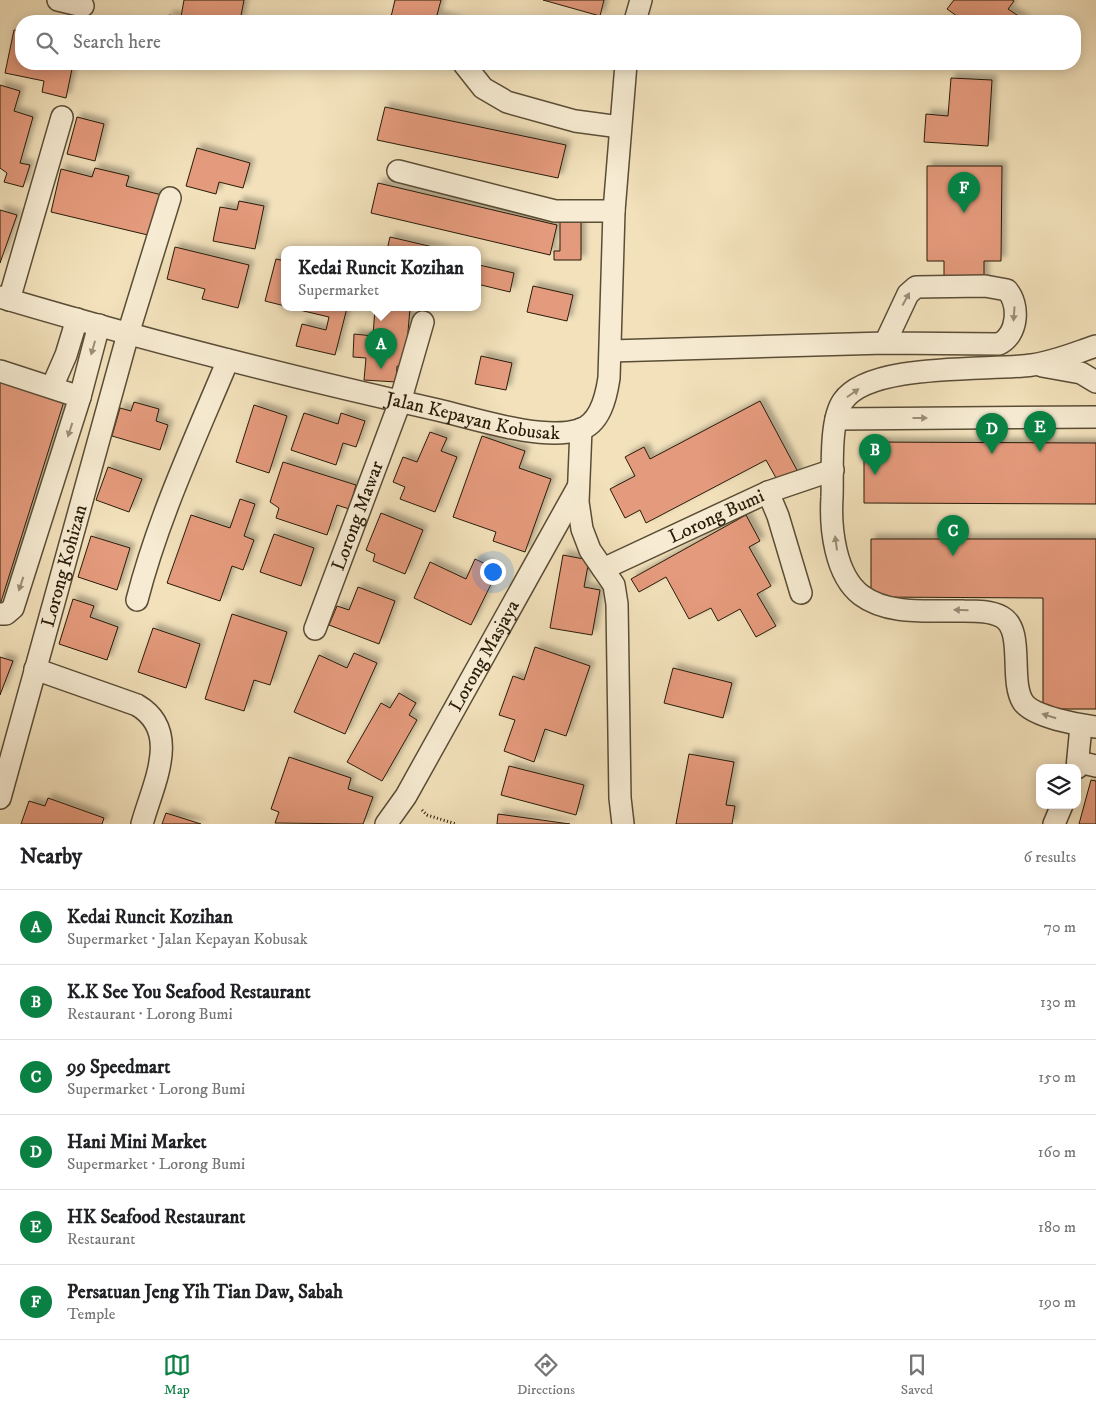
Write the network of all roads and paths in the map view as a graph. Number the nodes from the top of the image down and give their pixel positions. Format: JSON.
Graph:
{"nodes":[{"id":1,"x":58,"y":0,"type":"edge"},
{"id":2,"x":641,"y":0,"type":"edge"},
{"id":3,"x":83,"y":6,"type":"dead end"},
{"id":4,"x":637,"y":15,"type":"edge"},
{"id":5,"x":469,"y":70,"type":"edge"},
{"id":6,"x":625,"y":70,"type":"edge"},
{"id":7,"x":62,"y":117,"type":"dead end"},
{"id":8,"x":620,"y":127,"type":"junction"},
{"id":9,"x":398,"y":170,"type":"dead end"},
{"id":10,"x":170,"y":198,"type":"dead end"},
{"id":11,"x":614,"y":212,"type":"junction"},
{"id":12,"x":5,"y":298,"type":"edge"},
{"id":13,"x":77,"y":319,"type":"junction"},
{"id":14,"x":422,"y":322,"type":"dead end"},
{"id":15,"x":99,"y":325,"type":"junction"},
{"id":16,"x":128,"y":334,"type":"junction"},
{"id":17,"x":885,"y":343,"type":"junction"},
{"id":18,"x":1096,"y":346,"type":"edge"},
{"id":19,"x":611,"y":351,"type":"junction"},
{"id":20,"x":228,"y":360,"type":"junction"},
{"id":21,"x":1034,"y":365,"type":"junction"},
{"id":22,"x":0,"y":371,"type":"edge"},
{"id":23,"x":1096,"y":382,"type":"edge"},
{"id":24,"x":52,"y":387,"type":"junction"},
{"id":25,"x":80,"y":397,"type":"junction"},
{"id":26,"x":400,"y":402,"type":"junction"},
{"id":27,"x":1096,"y":417,"type":"edge"},
{"id":28,"x":836,"y":419,"type":"junction"},
{"id":29,"x":581,"y":430,"type":"junction"},
{"id":30,"x":833,"y":470,"type":"junction"},
{"id":31,"x":578,"y":486,"type":"junction"},
{"id":32,"x":768,"y":492,"type":"junction"},
{"id":33,"x":603,"y":569,"type":"junction"},
{"id":34,"x":802,"y":593,"type":"dead end"},
{"id":35,"x":137,"y":600,"type":"dead end"},
{"id":36,"x":0,"y":614,"type":"edge"},
{"id":37,"x":315,"y":629,"type":"dead end"},
{"id":38,"x":35,"y":669,"type":"junction"},
{"id":39,"x":1088,"y":726,"type":"edge"},
{"id":40,"x":1084,"y":765,"type":"edge"},
{"id":41,"x":406,"y":796,"type":"junction"},
{"id":42,"x":0,"y":798,"type":"edge"},
{"id":43,"x":1060,"y":809,"type":"edge"},
{"id":44,"x":142,"y":824,"type":"edge"},
{"id":45,"x":386,"y":824,"type":"edge"},
{"id":46,"x":456,"y":824,"type":"edge"},
{"id":47,"x":623,"y":824,"type":"edge"},
{"id":48,"x":1054,"y":824,"type":"edge"}],
"edges":[{"from":1,"to":3,"type":"street"},
{"from":2,"to":4,"type":"street"},
{"from":5,"to":8,"type":"street"},
{"from":6,"to":8,"type":"street","name":"Jalan Kepayan Kobusak"},
{"from":7,"to":12,"type":"street"},
{"from":8,"to":11,"type":"street","name":"Jalan Kepayan Kobusak"},
{"from":9,"to":11,"type":"street"},
{"from":10,"to":16,"type":"street","name":"Lorong Kohizan"},
{"from":11,"to":19,"type":"street","name":"Jalan Kepayan Kobusak"},
{"from":12,"to":13,"type":"street","name":"Jalan Kepayan Kobusak"},
{"from":13,"to":15,"type":"street","name":"Jalan Kepayan Kobusak"},
{"from":13,"to":24,"type":"street"},
{"from":14,"to":26,"type":"street","name":"Lorong Mawar"},
{"from":15,"to":16,"type":"street","name":"Jalan Kepayan Kobusak"},
{"from":15,"to":25,"type":"street","one_way":true},
{"from":16,"to":20,"type":"street","name":"Jalan Kepayan Kobusak"},
{"from":16,"to":38,"type":"street","name":"Lorong Kohizan"},
{"from":17,"to":17,"type":"street","one_way":true},
{"from":17,"to":19,"type":"street"},
{"from":18,"to":21,"type":"street"},
{"from":19,"to":29,"type":"street","name":"Jalan Kepayan Kobusak"},
{"from":20,"to":26,"type":"street","name":"Jalan Kepayan Kobusak"},
{"from":20,"to":35,"type":"street"},
{"from":21,"to":23,"type":"street"},
{"from":28,"to":21,"type":"street","one_way":true},
{"from":22,"to":24,"type":"street"},
{"from":24,"to":25,"type":"street"},
{"from":25,"to":36,"type":"street","one_way":true},
{"from":26,"to":29,"type":"street","name":"Jalan Kepayan Kobusak"},
{"from":26,"to":37,"type":"street","name":"Lorong Mawar"},
{"from":28,"to":27,"type":"street","one_way":true},
{"from":28,"to":30,"type":"street"},
{"from":29,"to":31,"type":"street","name":"Lorong Masjaya"},
{"from":30,"to":32,"type":"street","name":"Lorong Bumi"},
{"from":39,"to":30,"type":"street","one_way":true},
{"from":31,"to":33,"type":"street","name":"Lorong Masjaya"},
{"from":31,"to":41,"type":"street","name":"Lorong Masjaya"},
{"from":32,"to":33,"type":"street","name":"Lorong Bumi"},
{"from":32,"to":34,"type":"street"},
{"from":33,"to":47,"type":"street","name":"Lorong Masjaya"},
{"from":38,"to":42,"type":"street","name":"Lorong Kohizan"},
{"from":38,"to":44,"type":"street"},
{"from":39,"to":40,"type":"street"},
{"from":41,"to":45,"type":"street","name":"Lorong Masjaya"},
{"from":41,"to":46,"type":"path"},
{"from":43,"to":48,"type":"street"}]}
